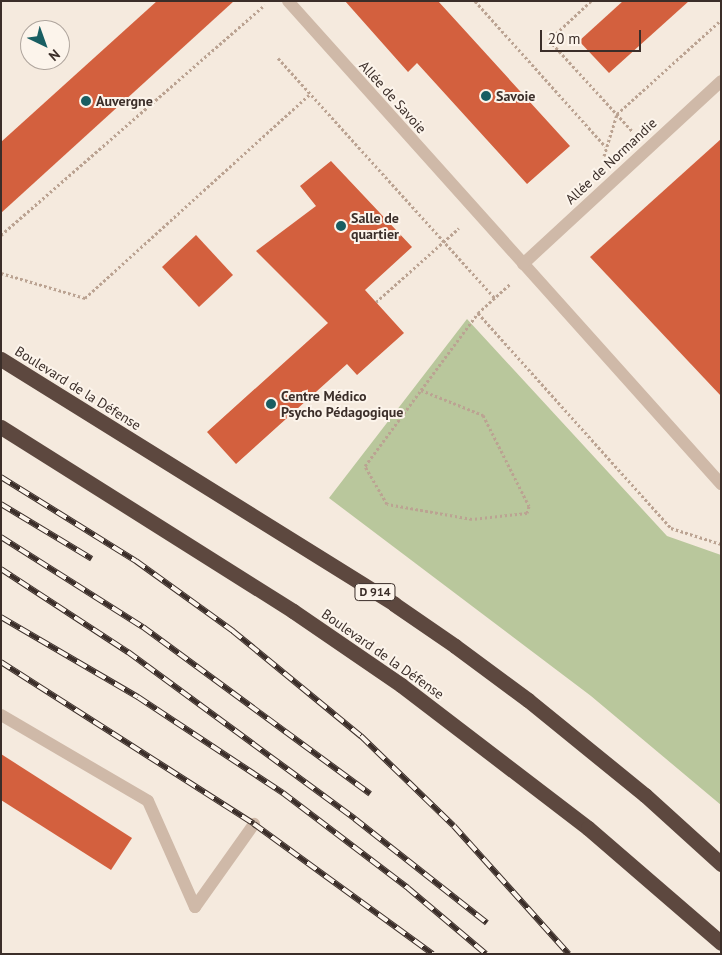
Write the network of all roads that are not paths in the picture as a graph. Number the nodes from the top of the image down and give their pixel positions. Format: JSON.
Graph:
{"nodes":[{"id":1,"x":288,"y":1,"type":"edge"},
{"id":2,"x":721,"y":81,"type":"edge"},
{"id":3,"x":525,"y":266,"type":"junction"},
{"id":4,"x":1,"y":359,"type":"edge"},
{"id":5,"x":1,"y":427,"type":"edge"},
{"id":6,"x":721,"y":484,"type":"edge"},
{"id":7,"x":1,"y":715,"type":"edge"},
{"id":8,"x":254,"y":824,"type":"dead end"},
{"id":9,"x":721,"y":864,"type":"edge"},
{"id":10,"x":717,"y":939,"type":"edge"}],
"edges":[{"from":1,"to":3,"type":"street","name":"Allée de Savoie"},
{"from":2,"to":3,"type":"street","name":"Allée de Normandie"},
{"from":3,"to":6,"type":"street","name":"Allée de Savoie"},
{"from":4,"to":9,"type":"highway","name":"Boulevard de la Défense","number":"D 914"},
{"from":5,"to":10,"type":"highway","name":"Boulevard de la Défense"},
{"from":7,"to":8,"type":"street"}]}
